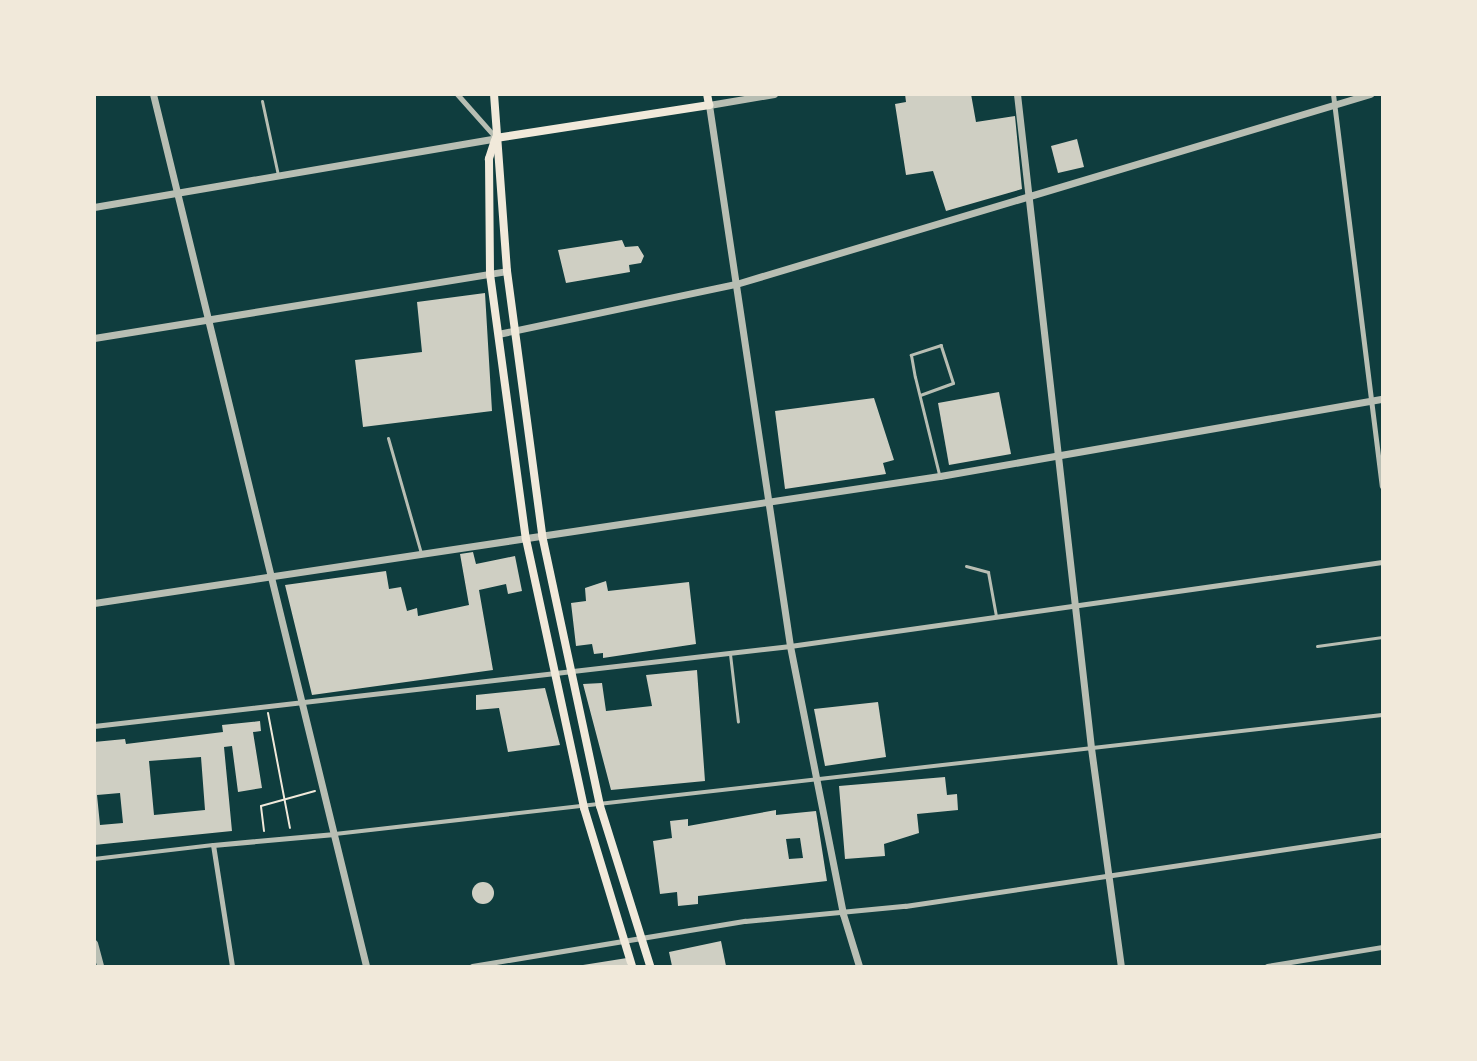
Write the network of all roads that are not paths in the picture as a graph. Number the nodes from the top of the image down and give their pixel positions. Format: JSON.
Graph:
{"nodes":[{"id":1,"x":153,"y":94,"type":"edge"},
{"id":2,"x":457,"y":94,"type":"edge"},
{"id":3,"x":494,"y":94,"type":"edge"},
{"id":4,"x":707,"y":94,"type":"edge"},
{"id":5,"x":774,"y":94,"type":"edge"},
{"id":6,"x":1017,"y":94,"type":"edge"},
{"id":7,"x":1333,"y":94,"type":"edge"},
{"id":8,"x":1370,"y":94,"type":"edge"},
{"id":9,"x":262,"y":101,"type":"dead end"},
{"id":10,"x":709,"y":105,"type":"junction"},
{"id":11,"x":1335,"y":105,"type":"junction"},
{"id":12,"x":496,"y":138,"type":"junction"},
{"id":13,"x":278,"y":175,"type":"junction"},
{"id":14,"x":174,"y":194,"type":"junction"},
{"id":15,"x":1027,"y":198,"type":"junction"},
{"id":16,"x":94,"y":207,"type":"edge"},
{"id":17,"x":507,"y":271,"type":"junction"},
{"id":18,"x":490,"y":274,"type":"junction"},
{"id":19,"x":736,"y":284,"type":"junction"},
{"id":20,"x":208,"y":318,"type":"junction"},
{"id":21,"x":514,"y":331,"type":"junction"},
{"id":22,"x":498,"y":333,"type":"junction"},
{"id":23,"x":94,"y":338,"type":"edge"},
{"id":24,"x":920,"y":395,"type":"junction"},
{"id":25,"x":1383,"y":399,"type":"edge"},
{"id":26,"x":1371,"y":401,"type":"junction"},
{"id":27,"x":388,"y":438,"type":"dead end"},
{"id":28,"x":1058,"y":454,"type":"junction"},
{"id":29,"x":939,"y":476,"type":"junction"},
{"id":30,"x":1383,"y":486,"type":"edge"},
{"id":31,"x":766,"y":502,"type":"junction"},
{"id":32,"x":542,"y":535,"type":"junction"},
{"id":33,"x":526,"y":538,"type":"junction"},
{"id":34,"x":421,"y":554,"type":"junction"},
{"id":35,"x":1383,"y":562,"type":"edge"},
{"id":36,"x":966,"y":566,"type":"dead end"},
{"id":37,"x":268,"y":580,"type":"junction"},
{"id":38,"x":94,"y":603,"type":"edge"},
{"id":39,"x":1076,"y":605,"type":"junction"},
{"id":40,"x":996,"y":616,"type":"junction"},
{"id":41,"x":1383,"y":637,"type":"edge"},
{"id":42,"x":790,"y":646,"type":"junction"},
{"id":43,"x":1317,"y":646,"type":"dead end"},
{"id":44,"x":730,"y":654,"type":"junction"},
{"id":45,"x":568,"y":674,"type":"junction"},
{"id":46,"x":552,"y":675,"type":"junction"},
{"id":47,"x":300,"y":706,"type":"junction"},
{"id":48,"x":1383,"y":715,"type":"edge"},
{"id":49,"x":738,"y":722,"type":"dead end"},
{"id":50,"x":94,"y":726,"type":"edge"},
{"id":51,"x":1091,"y":748,"type":"junction"},
{"id":52,"x":816,"y":781,"type":"junction"},
{"id":53,"x":600,"y":806,"type":"junction"},
{"id":54,"x":584,"y":808,"type":"junction"},
{"id":55,"x":335,"y":834,"type":"junction"},
{"id":56,"x":1383,"y":835,"type":"edge"},
{"id":57,"x":213,"y":845,"type":"junction"},
{"id":58,"x":94,"y":859,"type":"edge"},
{"id":59,"x":1108,"y":872,"type":"junction"},
{"id":60,"x":843,"y":914,"type":"junction"},
{"id":61,"x":641,"y":937,"type":"junction"},
{"id":62,"x":624,"y":941,"type":"junction"},
{"id":63,"x":94,"y":943,"type":"edge"},
{"id":64,"x":1383,"y":948,"type":"edge"},
{"id":65,"x":96,"y":952,"type":"edge"},
{"id":66,"x":1287,"y":965,"type":"edge"},
{"id":67,"x":100,"y":966,"type":"edge"},
{"id":68,"x":232,"y":966,"type":"edge"},
{"id":69,"x":366,"y":966,"type":"edge"},
{"id":70,"x":472,"y":966,"type":"edge"},
{"id":71,"x":632,"y":966,"type":"edge"},
{"id":72,"x":650,"y":966,"type":"edge"},
{"id":73,"x":859,"y":966,"type":"edge"},
{"id":74,"x":1121,"y":966,"type":"edge"},
{"id":75,"x":1267,"y":966,"type":"edge"}],
"edges":[{"from":1,"to":14,"type":"street"},
{"from":2,"to":12,"type":"street"},
{"from":3,"to":12,"type":"main road"},
{"from":4,"to":10,"type":"main road"},
{"from":5,"to":10,"type":"street"},
{"from":6,"to":15,"type":"street"},
{"from":7,"to":11,"type":"street"},
{"from":8,"to":11,"type":"street"},
{"from":9,"to":13,"type":"lane"},
{"from":10,"to":12,"type":"main road"},
{"from":10,"to":19,"type":"street"},
{"from":11,"to":15,"type":"street"},
{"from":11,"to":26,"type":"street"},
{"from":12,"to":13,"type":"street"},
{"from":12,"to":17,"type":"main road"},
{"from":12,"to":18,"type":"main road"},
{"from":13,"to":14,"type":"street"},
{"from":14,"to":16,"type":"street"},
{"from":14,"to":20,"type":"street"},
{"from":15,"to":19,"type":"street"},
{"from":15,"to":28,"type":"street"},
{"from":17,"to":18,"type":"street"},
{"from":17,"to":21,"type":"main road"},
{"from":18,"to":20,"type":"street"},
{"from":18,"to":22,"type":"main road"},
{"from":19,"to":21,"type":"street"},
{"from":19,"to":31,"type":"street"},
{"from":20,"to":23,"type":"street"},
{"from":20,"to":37,"type":"street"},
{"from":21,"to":22,"type":"street"},
{"from":21,"to":32,"type":"main road"},
{"from":22,"to":33,"type":"main road"},
{"from":24,"to":24,"type":"lane"},
{"from":24,"to":29,"type":"lane"},
{"from":25,"to":26,"type":"street"},
{"from":26,"to":28,"type":"street"},
{"from":26,"to":30,"type":"street"},
{"from":27,"to":34,"type":"lane"},
{"from":28,"to":29,"type":"street"},
{"from":28,"to":39,"type":"street"},
{"from":29,"to":31,"type":"street"},
{"from":31,"to":32,"type":"street"},
{"from":31,"to":42,"type":"street"},
{"from":32,"to":33,"type":"street"},
{"from":32,"to":45,"type":"main road"},
{"from":33,"to":34,"type":"street"},
{"from":33,"to":46,"type":"main road"},
{"from":34,"to":37,"type":"street"},
{"from":35,"to":39,"type":"street"},
{"from":36,"to":40,"type":"lane"},
{"from":37,"to":38,"type":"street"},
{"from":37,"to":47,"type":"street"},
{"from":39,"to":40,"type":"street"},
{"from":39,"to":51,"type":"street"},
{"from":40,"to":42,"type":"street"},
{"from":41,"to":43,"type":"lane"},
{"from":42,"to":44,"type":"street"},
{"from":42,"to":52,"type":"street"},
{"from":44,"to":45,"type":"street"},
{"from":44,"to":49,"type":"lane"},
{"from":45,"to":46,"type":"street"},
{"from":45,"to":53,"type":"main road"},
{"from":46,"to":47,"type":"street"},
{"from":46,"to":54,"type":"main road"},
{"from":47,"to":50,"type":"street"},
{"from":47,"to":55,"type":"street"},
{"from":48,"to":51,"type":"street"},
{"from":51,"to":52,"type":"street"},
{"from":51,"to":59,"type":"street"},
{"from":52,"to":53,"type":"street"},
{"from":52,"to":60,"type":"street"},
{"from":53,"to":54,"type":"street"},
{"from":53,"to":61,"type":"main road"},
{"from":54,"to":55,"type":"street"},
{"from":54,"to":62,"type":"main road"},
{"from":55,"to":57,"type":"street"},
{"from":55,"to":69,"type":"street"},
{"from":56,"to":59,"type":"street"},
{"from":57,"to":58,"type":"street"},
{"from":57,"to":68,"type":"street"},
{"from":59,"to":60,"type":"street"},
{"from":59,"to":74,"type":"street"},
{"from":60,"to":61,"type":"street"},
{"from":60,"to":73,"type":"street"},
{"from":61,"to":62,"type":"street"},
{"from":61,"to":72,"type":"main road"},
{"from":62,"to":70,"type":"street"},
{"from":62,"to":71,"type":"main road"},
{"from":63,"to":65,"type":"street"},
{"from":64,"to":66,"type":"street"},
{"from":65,"to":67,"type":"street"},
{"from":66,"to":75,"type":"street"}]}
